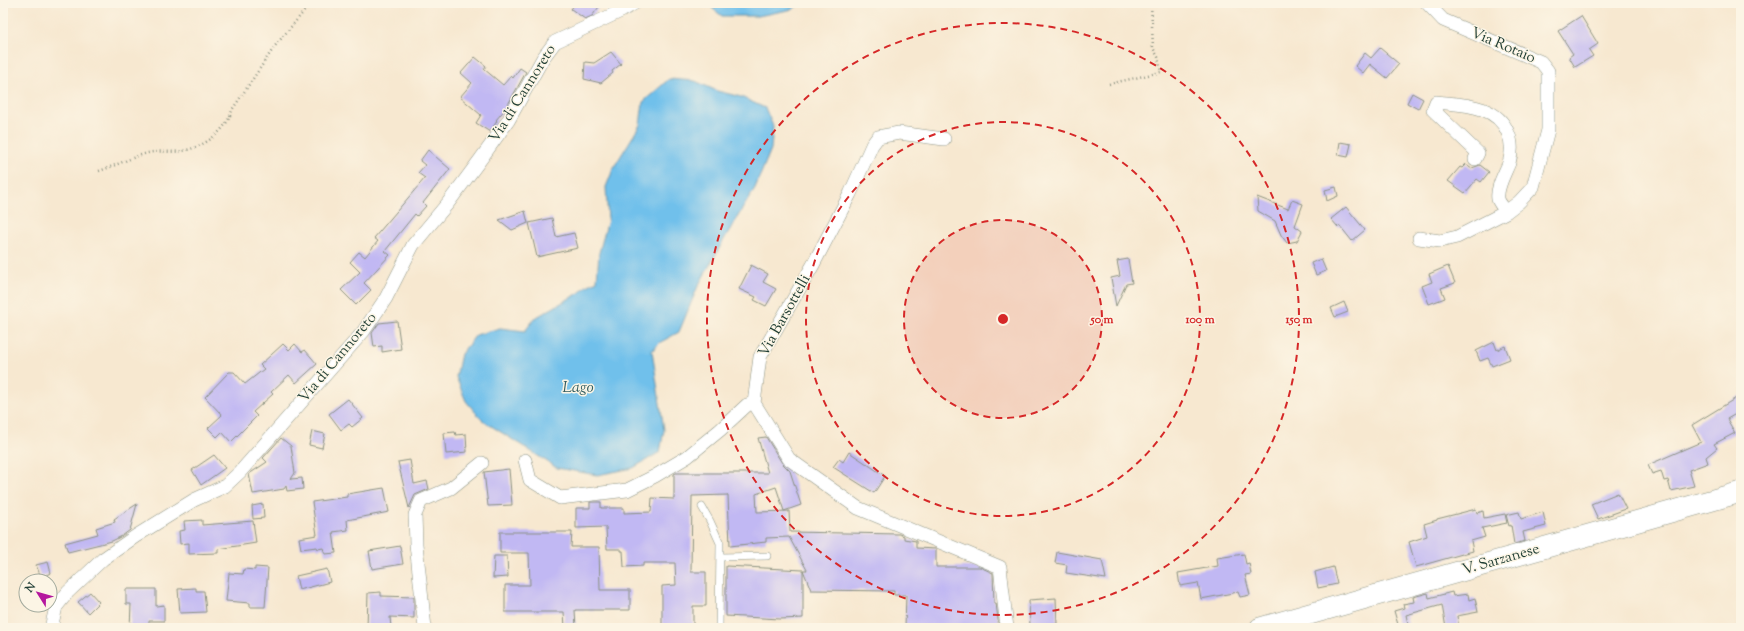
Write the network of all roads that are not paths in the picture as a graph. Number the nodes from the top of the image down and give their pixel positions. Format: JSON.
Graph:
{"nodes":[{"id":1,"x":635,"y":3,"type":"edge"},
{"id":2,"x":1427,"y":3,"type":"edge"},
{"id":3,"x":944,"y":139,"type":"dead end"},
{"id":4,"x":1475,"y":159,"type":"dead end"},
{"id":5,"x":1506,"y":212,"type":"junction"},
{"id":6,"x":1419,"y":238,"type":"dead end"},
{"id":7,"x":754,"y":404,"type":"junction"},
{"id":8,"x":525,"y":460,"type":"dead end"},
{"id":9,"x":482,"y":463,"type":"dead end"},
{"id":10,"x":1741,"y":492,"type":"edge"},
{"id":11,"x":702,"y":507,"type":"dead end"},
{"id":12,"x":767,"y":556,"type":"dead end"},
{"id":13,"x":721,"y":557,"type":"junction"},
{"id":14,"x":51,"y":628,"type":"edge"},
{"id":15,"x":425,"y":628,"type":"edge"},
{"id":16,"x":719,"y":628,"type":"edge"},
{"id":17,"x":1007,"y":628,"type":"edge"},
{"id":18,"x":1260,"y":628,"type":"edge"}],
"edges":[{"from":1,"to":14,"type":"street","name":"Via di Cannoreto"},
{"from":2,"to":5,"type":"street","name":"Via Rotaio"},
{"from":3,"to":7,"type":"street","name":"Via Barsottelli"},
{"from":4,"to":5,"type":"street"},
{"from":5,"to":6,"type":"street","name":"Via Rotaio"},
{"from":7,"to":8,"type":"street"},
{"from":7,"to":17,"type":"street"},
{"from":9,"to":15,"type":"street"},
{"from":10,"to":18,"type":"main road","name":"V. Sarzanese"},
{"from":11,"to":13,"type":"lane"},
{"from":12,"to":13,"type":"lane"},
{"from":13,"to":16,"type":"lane"}]}
